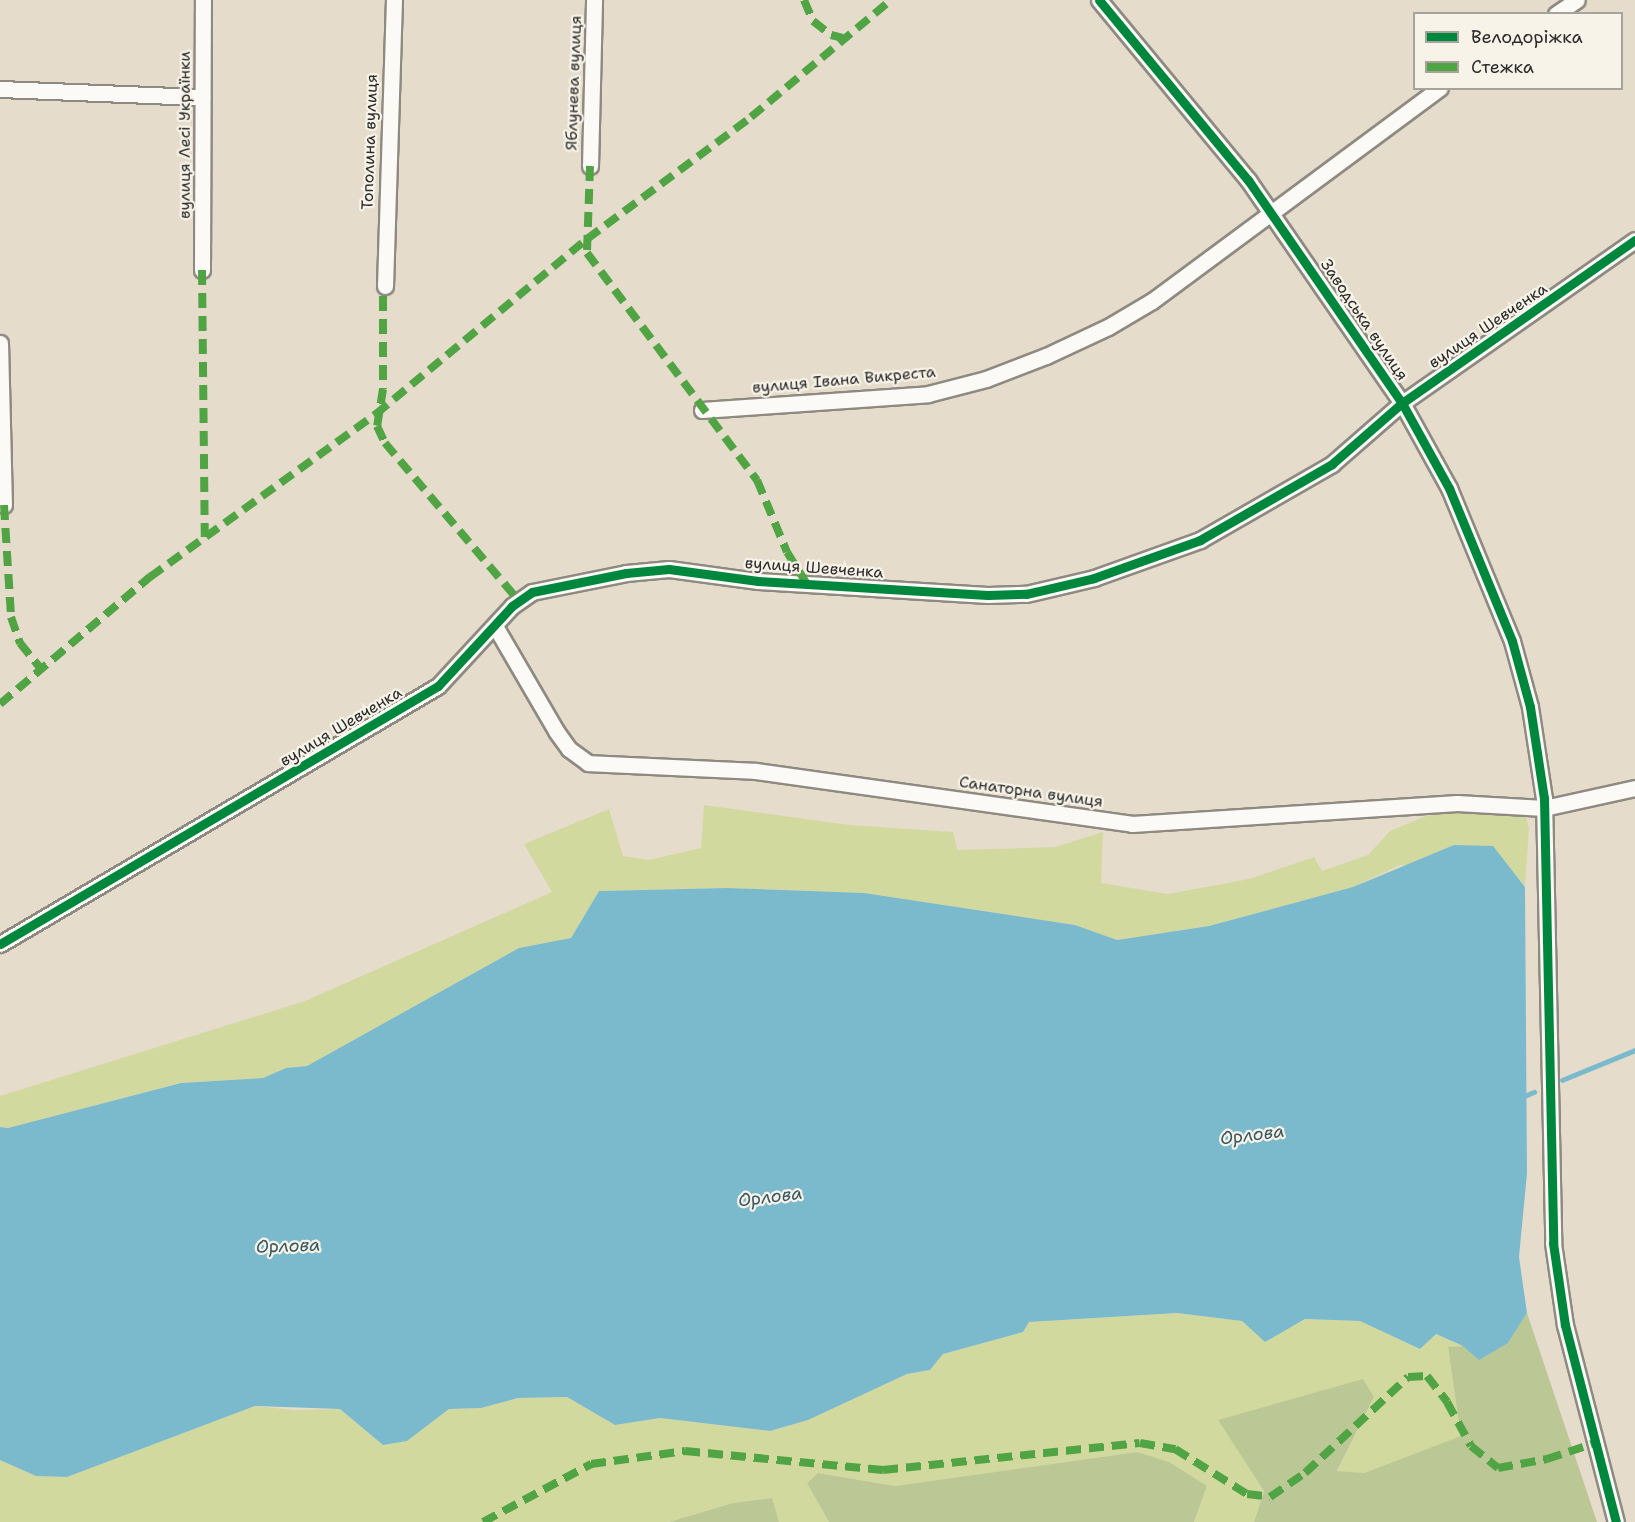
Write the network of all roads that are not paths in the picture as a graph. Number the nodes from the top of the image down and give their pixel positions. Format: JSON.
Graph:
{"nodes":[{"id":1,"x":203,"y":0,"type":"edge"},
{"id":2,"x":394,"y":0,"type":"edge"},
{"id":3,"x":594,"y":0,"type":"edge"},
{"id":4,"x":1099,"y":0,"type":"edge"},
{"id":5,"x":1577,"y":0,"type":"edge"},
{"id":6,"x":1559,"y":12,"type":"edge"},
{"id":7,"x":0,"y":89,"type":"edge"},
{"id":8,"x":1437,"y":90,"type":"edge"},
{"id":9,"x":202,"y":97,"type":"junction"},
{"id":10,"x":590,"y":166,"type":"dead end"},
{"id":11,"x":1271,"y":211,"type":"junction"},
{"id":12,"x":1635,"y":240,"type":"edge"},
{"id":13,"x":202,"y":270,"type":"dead end"},
{"id":14,"x":384,"y":286,"type":"dead end"},
{"id":15,"x":0,"y":343,"type":"edge"},
{"id":16,"x":1402,"y":403,"type":"junction"},
{"id":17,"x":702,"y":410,"type":"dead end"},
{"id":18,"x":4,"y":505,"type":"dead end"},
{"id":19,"x":495,"y":626,"type":"junction"},
{"id":20,"x":1635,"y":788,"type":"edge"},
{"id":21,"x":1544,"y":808,"type":"junction"},
{"id":22,"x":0,"y":944,"type":"edge"},
{"id":23,"x":1616,"y":1522,"type":"edge"}],
"edges":[{"from":1,"to":9,"type":"street","name":"вулиця Лесі Українки"},
{"from":2,"to":14,"type":"street","name":"Тополина вулиця"},
{"from":3,"to":10,"type":"street","name":"Яблунева вулиця"},
{"from":4,"to":11,"type":"street","name":"Заводська вулиця"},
{"from":5,"to":6,"type":"street"},
{"from":7,"to":9,"type":"street"},
{"from":8,"to":11,"type":"street","name":"вулиця Івана Викреста"},
{"from":9,"to":13,"type":"street","name":"вулиця Лесі Українки"},
{"from":11,"to":16,"type":"street","name":"Заводська вулиця"},
{"from":11,"to":17,"type":"street","name":"вулиця Івана Викреста"},
{"from":12,"to":16,"type":"street","name":"вулиця Шевченка"},
{"from":15,"to":18,"type":"street"},
{"from":16,"to":19,"type":"street","name":"вулиця Шевченка"},
{"from":16,"to":21,"type":"street","name":"Заводська вулиця"},
{"from":19,"to":21,"type":"street","name":"Санаторна вулиця"},
{"from":19,"to":22,"type":"street","name":"вулиця Шевченка"},
{"from":20,"to":21,"type":"street","name":"Санаторна вулиця"},
{"from":21,"to":23,"type":"street","name":"Заводська вулиця"}]}
